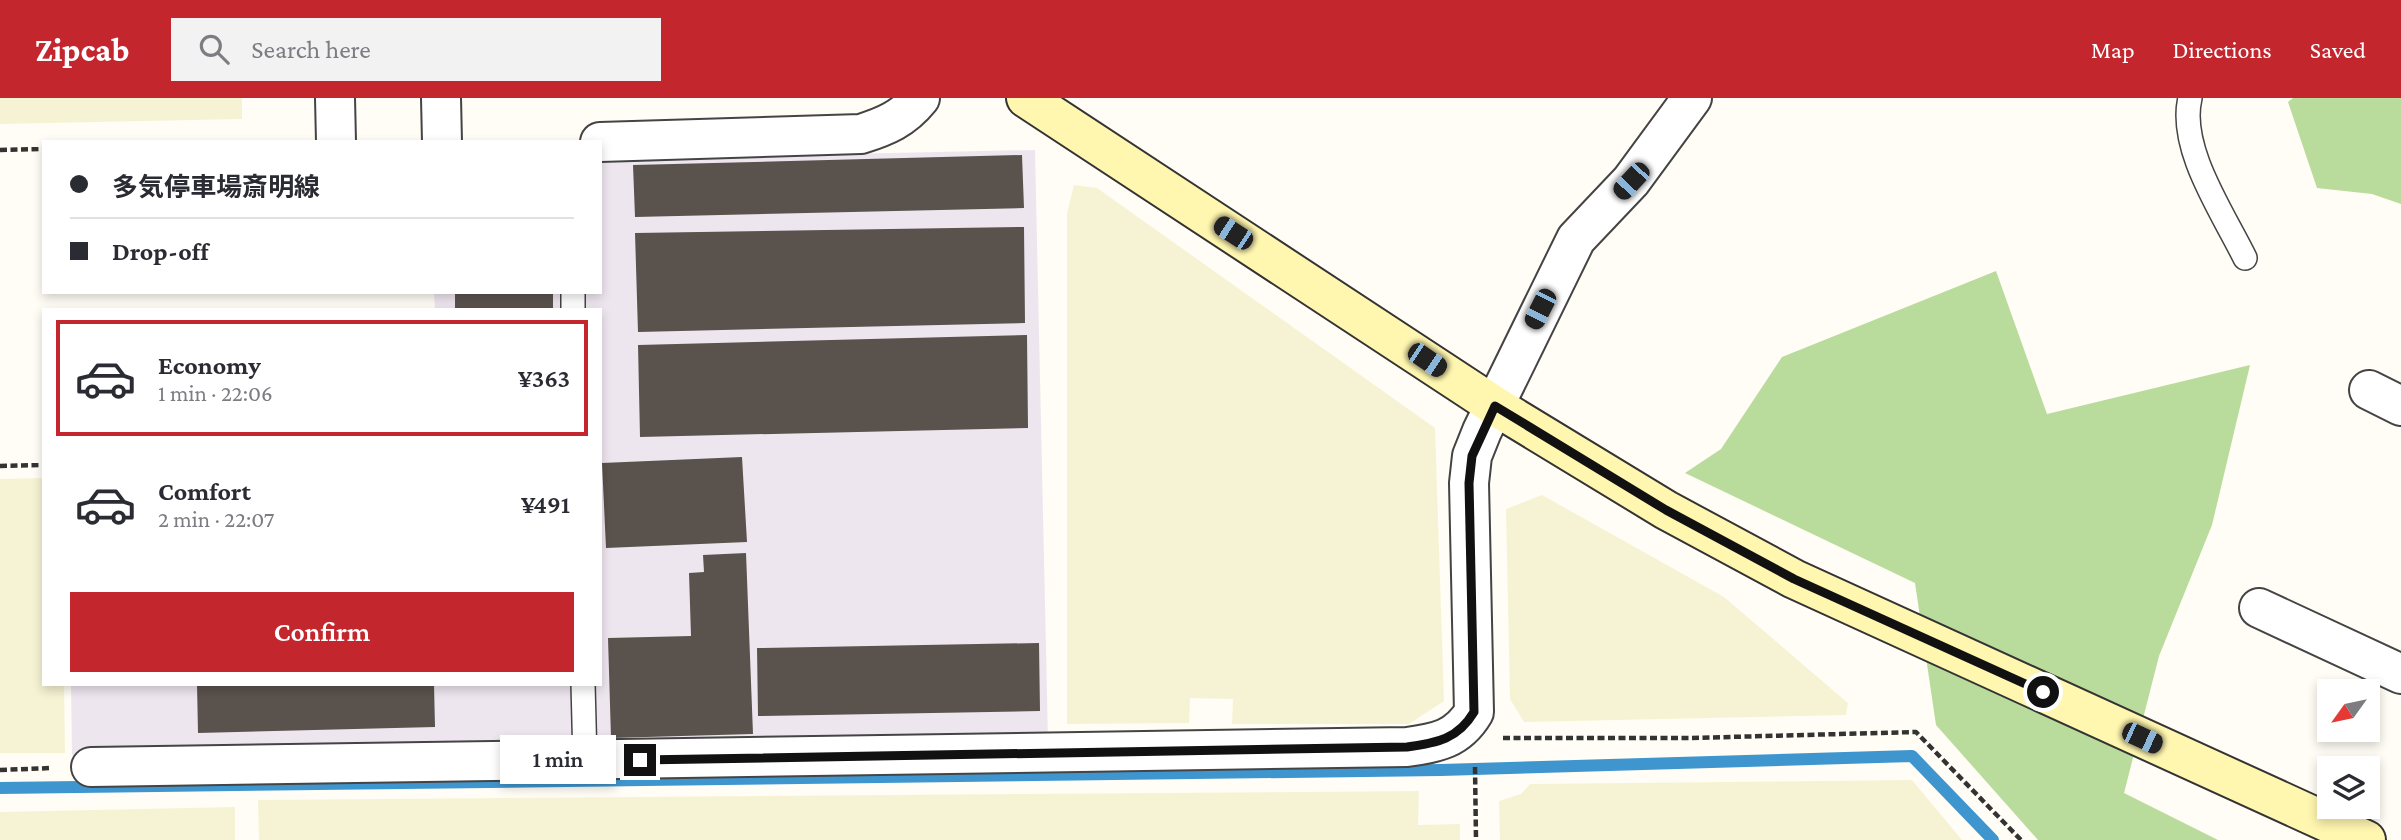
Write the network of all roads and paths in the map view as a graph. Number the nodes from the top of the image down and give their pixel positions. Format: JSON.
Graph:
{"nodes":[{"id":1,"x":335,"y":98,"type":"edge"},
{"id":2,"x":441,"y":98,"type":"edge"},
{"id":3,"x":919,"y":98,"type":"edge"},
{"id":4,"x":1026,"y":98,"type":"edge"},
{"id":5,"x":1692,"y":98,"type":"edge"},
{"id":6,"x":2190,"y":98,"type":"edge"},
{"id":7,"x":336,"y":140,"type":"edge"},
{"id":8,"x":442,"y":140,"type":"edge"},
{"id":9,"x":602,"y":142,"type":"edge"},
{"id":10,"x":42,"y":149,"type":"edge"},
{"id":11,"x":0,"y":150,"type":"edge"},
{"id":12,"x":2245,"y":258,"type":"dead end"},
{"id":13,"x":1495,"y":406,"type":"junction"},
{"id":14,"x":42,"y":465,"type":"edge"},
{"id":15,"x":0,"y":466,"type":"edge"},
{"id":16,"x":2259,"y":608,"type":"dead end"},
{"id":17,"x":2401,"y":674,"type":"edge"},
{"id":18,"x":583,"y":686,"type":"edge"},
{"id":19,"x":1495,"y":738,"type":"dead end"},
{"id":20,"x":585,"y":761,"type":"junction"},
{"id":21,"x":91,"y":767,"type":"joint"},
{"id":22,"x":0,"y":769,"type":"edge"},
{"id":23,"x":1475,"y":783,"type":"dead end"},
{"id":24,"x":1476,"y":840,"type":"edge"},
{"id":25,"x":2021,"y":840,"type":"edge"},
{"id":26,"x":2366,"y":840,"type":"edge"}],
"edges":[{"from":1,"to":7,"type":"street"},
{"from":2,"to":8,"type":"street"},
{"from":3,"to":9,"type":"street"},
{"from":4,"to":13,"type":"main road"},
{"from":5,"to":13,"type":"street"},
{"from":6,"to":12,"type":"lane"},
{"from":10,"to":11,"type":"path"},
{"from":13,"to":20,"type":"street"},
{"from":13,"to":26,"type":"main road"},
{"from":14,"to":15,"type":"path"},
{"from":16,"to":17,"type":"street"},
{"from":18,"to":20,"type":"lane"},
{"from":19,"to":25,"type":"path"},
{"from":20,"to":21,"type":"street"},
{"from":21,"to":22,"type":"path"},
{"from":23,"to":24,"type":"path"}]}
